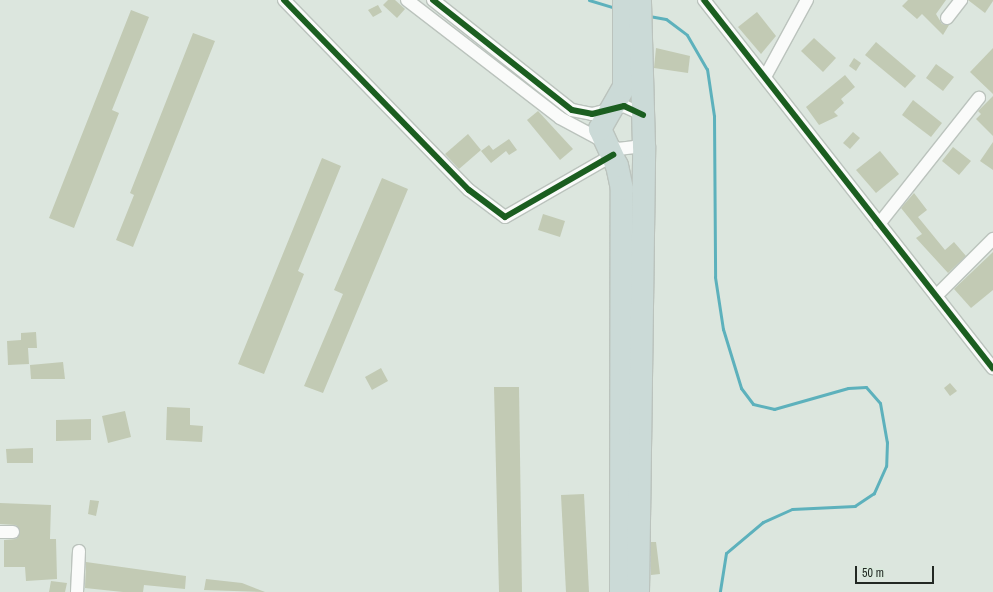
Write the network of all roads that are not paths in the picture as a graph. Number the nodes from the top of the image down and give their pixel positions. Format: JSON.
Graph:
{"nodes":[{"id":1,"x":284,"y":0,"type":"edge"},
{"id":2,"x":407,"y":0,"type":"edge"},
{"id":3,"x":433,"y":0,"type":"edge"},
{"id":4,"x":624,"y":0,"type":"edge"},
{"id":5,"x":640,"y":0,"type":"edge"},
{"id":6,"x":704,"y":0,"type":"edge"},
{"id":7,"x":807,"y":0,"type":"edge"},
{"id":8,"x":961,"y":0,"type":"edge"},
{"id":9,"x":947,"y":18,"type":"dead end"},
{"id":10,"x":765,"y":77,"type":"junction"},
{"id":11,"x":979,"y":98,"type":"dead end"},
{"id":12,"x":610,"y":108,"type":"junction"},
{"id":13,"x":643,"y":115,"type":"junction"},
{"id":14,"x":644,"y":139,"type":"junction"},
{"id":15,"x":610,"y":150,"type":"junction"},
{"id":16,"x":879,"y":224,"type":"junction"},
{"id":17,"x":993,"y":239,"type":"edge"},
{"id":18,"x":936,"y":296,"type":"junction"},
{"id":19,"x":992,"y":364,"type":"edge"},
{"id":20,"x":0,"y":532,"type":"edge"},
{"id":21,"x":13,"y":532,"type":"dead end"},
{"id":22,"x":79,"y":551,"type":"dead end"},
{"id":23,"x":76,"y":592,"type":"edge"},
{"id":24,"x":620,"y":592,"type":"edge"},
{"id":25,"x":638,"y":592,"type":"edge"}],
"edges":[{"from":1,"to":15,"type":"street"},
{"from":2,"to":15,"type":"street"},
{"from":3,"to":12,"type":"street"},
{"from":4,"to":12,"type":"highway"},
{"from":5,"to":13,"type":"highway"},
{"from":6,"to":10,"type":"street"},
{"from":7,"to":10,"type":"street"},
{"from":8,"to":9,"type":"street"},
{"from":10,"to":16,"type":"street"},
{"from":11,"to":16,"type":"street"},
{"from":12,"to":13,"type":"street"},
{"from":12,"to":15,"type":"highway"},
{"from":13,"to":14,"type":"highway"},
{"from":14,"to":15,"type":"street"},
{"from":14,"to":25,"type":"highway"},
{"from":15,"to":24,"type":"highway"},
{"from":16,"to":18,"type":"street"},
{"from":17,"to":18,"type":"street"},
{"from":18,"to":19,"type":"street"},
{"from":20,"to":21,"type":"street"},
{"from":22,"to":23,"type":"street"}]}
